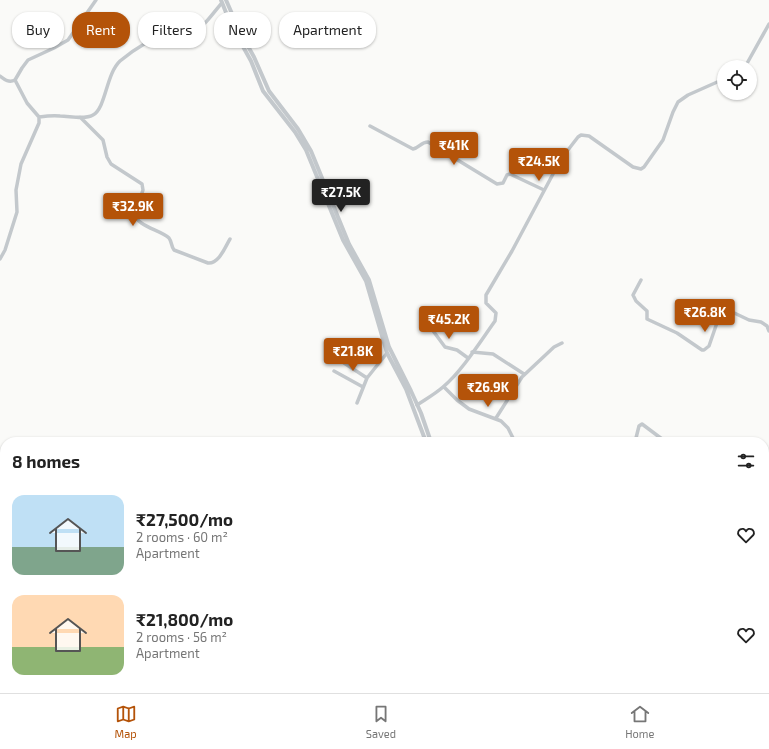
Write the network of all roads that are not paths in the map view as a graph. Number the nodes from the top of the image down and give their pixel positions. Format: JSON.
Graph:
{"nodes":[{"id":1,"x":96,"y":0,"type":"edge"},
{"id":2,"x":223,"y":1,"type":"edge"},
{"id":3,"x":769,"y":24,"type":"edge"},
{"id":4,"x":764,"y":31,"type":"junction"},
{"id":5,"x":769,"y":32,"type":"edge"},
{"id":6,"x":749,"y":60,"type":"edge"},
{"id":7,"x":0,"y":76,"type":"edge"},
{"id":8,"x":15,"y":80,"type":"junction"},
{"id":9,"x":717,"y":82,"type":"edge"},
{"id":10,"x":39,"y":117,"type":"junction"},
{"id":11,"x":80,"y":117,"type":"junction"},
{"id":12,"x":370,"y":126,"type":"dead end"},
{"id":13,"x":544,"y":190,"type":"junction"},
{"id":14,"x":230,"y":239,"type":"dead end"},
{"id":15,"x":0,"y":259,"type":"edge"},
{"id":16,"x":641,"y":280,"type":"dead end"},
{"id":17,"x":428,"y":324,"type":"dead end"},
{"id":18,"x":769,"y":331,"type":"edge"},
{"id":19,"x":562,"y":343,"type":"dead end"},
{"id":20,"x":341,"y":349,"type":"dead end"},
{"id":21,"x":472,"y":352,"type":"junction"},
{"id":22,"x":387,"y":353,"type":"junction"},
{"id":23,"x":468,"y":358,"type":"junction"},
{"id":24,"x":334,"y":371,"type":"dead end"},
{"id":25,"x":524,"y":374,"type":"junction"},
{"id":26,"x":368,"y":378,"type":"junction"},
{"id":27,"x":363,"y":387,"type":"junction"},
{"id":28,"x":444,"y":387,"type":"junction"},
{"id":29,"x":357,"y":403,"type":"dead end"},
{"id":30,"x":417,"y":405,"type":"junction"},
{"id":31,"x":496,"y":418,"type":"junction"},
{"id":32,"x":424,"y":437,"type":"edge"},
{"id":33,"x":429,"y":437,"type":"edge"},
{"id":34,"x":512,"y":437,"type":"edge"},
{"id":35,"x":636,"y":437,"type":"edge"},
{"id":36,"x":659,"y":437,"type":"edge"}],
"edges":[{"from":1,"to":8,"type":"street"},
{"from":2,"to":11,"type":"street"},
{"from":2,"to":22,"type":"street"},
{"from":2,"to":30,"type":"street"},
{"from":3,"to":4,"type":"street"},
{"from":4,"to":5,"type":"street"},
{"from":4,"to":6,"type":"street"},
{"from":7,"to":8,"type":"street"},
{"from":8,"to":10,"type":"street"},
{"from":9,"to":13,"type":"street"},
{"from":10,"to":11,"type":"street"},
{"from":10,"to":15,"type":"street"},
{"from":11,"to":14,"type":"street"},
{"from":12,"to":13,"type":"street"},
{"from":13,"to":21,"type":"street"},
{"from":16,"to":18,"type":"street"},
{"from":17,"to":23,"type":"street"},
{"from":19,"to":25,"type":"street"},
{"from":20,"to":26,"type":"street"},
{"from":21,"to":23,"type":"street"},
{"from":21,"to":25,"type":"street"},
{"from":22,"to":26,"type":"street"},
{"from":22,"to":32,"type":"street"},
{"from":23,"to":28,"type":"street"},
{"from":24,"to":27,"type":"street"},
{"from":25,"to":31,"type":"street"},
{"from":26,"to":27,"type":"street"},
{"from":27,"to":29,"type":"street"},
{"from":28,"to":30,"type":"street"},
{"from":28,"to":31,"type":"street"},
{"from":30,"to":33,"type":"street"},
{"from":31,"to":34,"type":"street"},
{"from":35,"to":36,"type":"street"}]}
